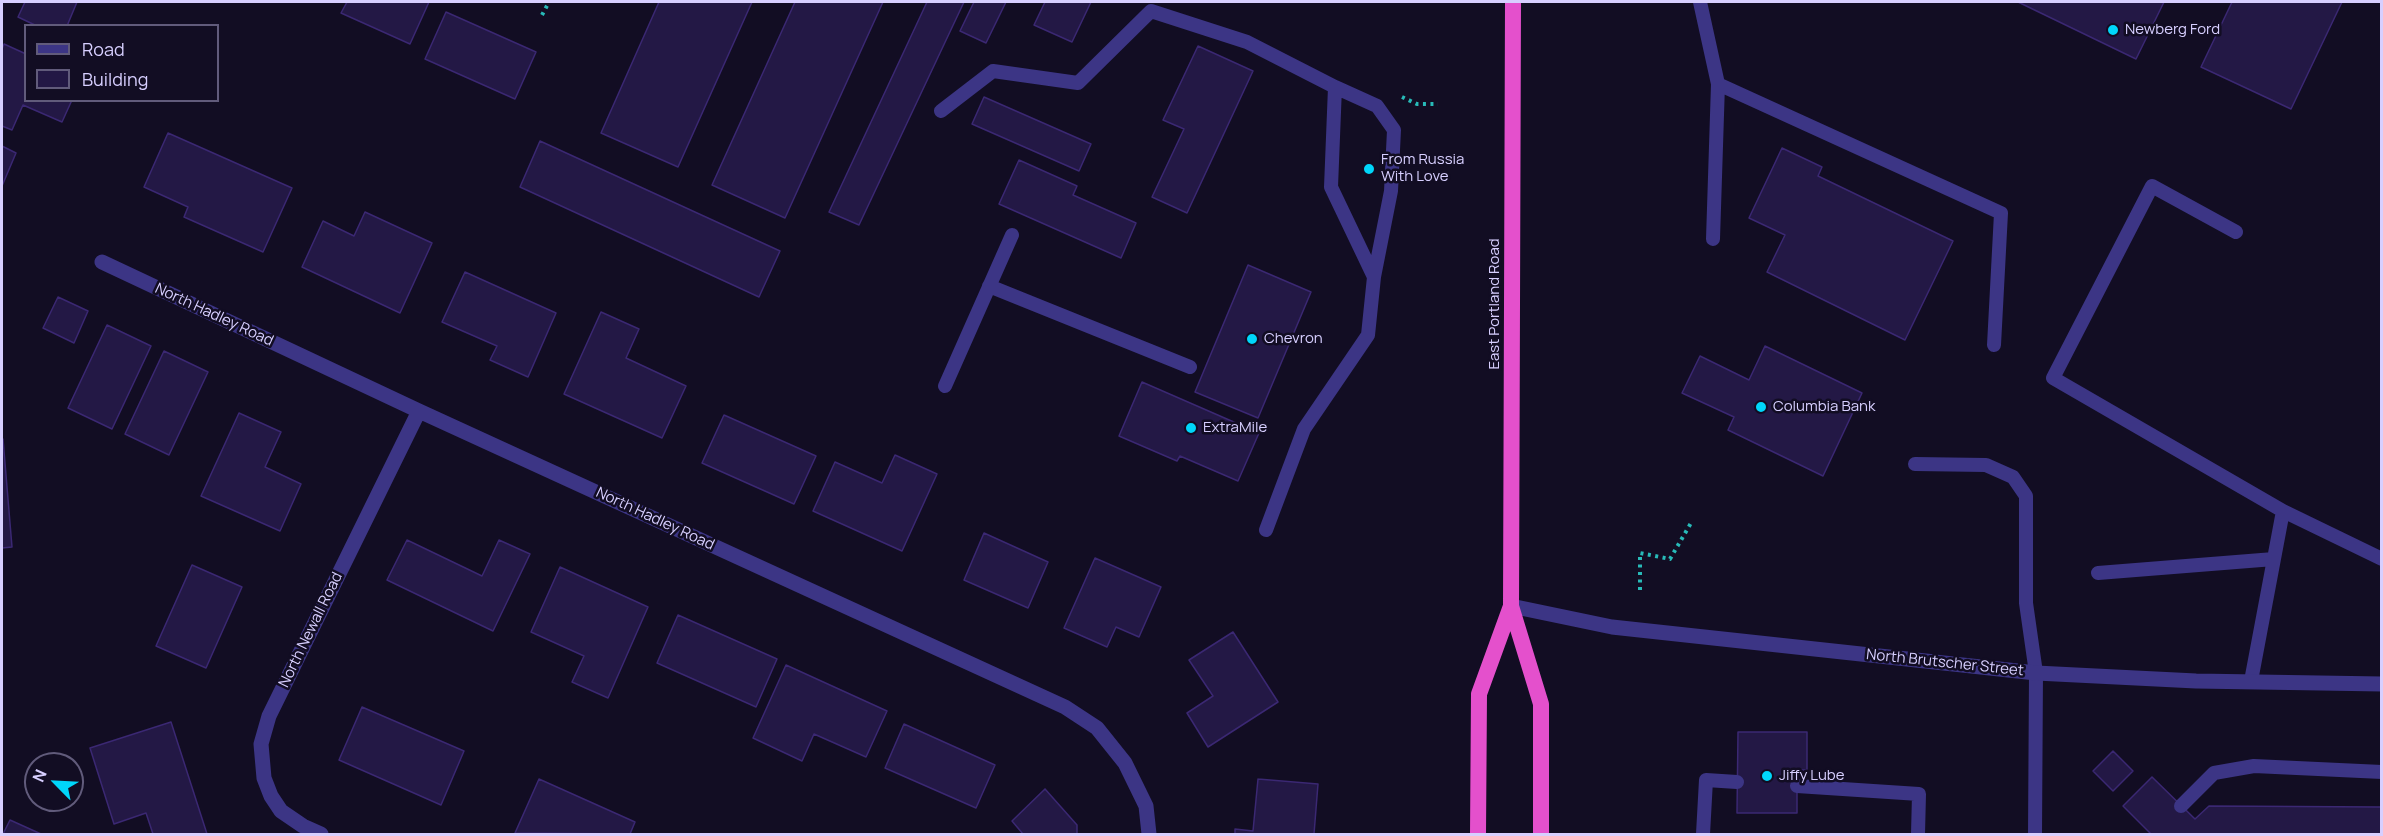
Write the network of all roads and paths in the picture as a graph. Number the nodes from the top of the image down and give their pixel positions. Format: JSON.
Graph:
{"nodes":[{"id":1,"x":549,"y":2,"type":"edge"},
{"id":2,"x":1514,"y":2,"type":"edge"},
{"id":3,"x":1700,"y":2,"type":"edge"},
{"id":4,"x":542,"y":15,"type":"dead end"},
{"id":5,"x":1718,"y":84,"type":"junction"},
{"id":6,"x":1335,"y":87,"type":"junction"},
{"id":7,"x":1399,"y":95,"type":"dead end"},
{"id":8,"x":1438,"y":104,"type":"dead end"},
{"id":9,"x":941,"y":111,"type":"dead end"},
{"id":10,"x":2236,"y":231,"type":"dead end"},
{"id":11,"x":1012,"y":235,"type":"dead end"},
{"id":12,"x":1713,"y":239,"type":"dead end"},
{"id":13,"x":102,"y":262,"type":"dead end"},
{"id":14,"x":1374,"y":277,"type":"junction"},
{"id":15,"x":989,"y":286,"type":"junction"},
{"id":16,"x":1994,"y":345,"type":"dead end"},
{"id":17,"x":1190,"y":367,"type":"dead end"},
{"id":18,"x":945,"y":386,"type":"dead end"},
{"id":19,"x":419,"y":411,"type":"junction"},
{"id":20,"x":1915,"y":464,"type":"dead end"},
{"id":21,"x":2283,"y":511,"type":"junction"},
{"id":22,"x":1691,"y":523,"type":"dead end"},
{"id":23,"x":1266,"y":530,"type":"dead end"},
{"id":24,"x":2274,"y":559,"type":"junction"},
{"id":25,"x":2382,"y":559,"type":"edge"},
{"id":26,"x":2098,"y":573,"type":"dead end"},
{"id":27,"x":1640,"y":590,"type":"dead end"},
{"id":28,"x":1511,"y":606,"type":"junction"},
{"id":29,"x":2037,"y":673,"type":"junction"},
{"id":30,"x":2251,"y":681,"type":"junction"},
{"id":31,"x":2382,"y":684,"type":"edge"},
{"id":32,"x":2382,"y":772,"type":"edge"},
{"id":33,"x":1737,"y":782,"type":"dead end"},
{"id":34,"x":1797,"y":786,"type":"dead end"},
{"id":35,"x":2181,"y":806,"type":"dead end"},
{"id":36,"x":321,"y":834,"type":"edge"},
{"id":37,"x":1149,"y":834,"type":"edge"},
{"id":38,"x":1478,"y":834,"type":"edge"},
{"id":39,"x":1541,"y":834,"type":"edge"},
{"id":40,"x":1703,"y":834,"type":"edge"},
{"id":41,"x":1918,"y":834,"type":"edge"},
{"id":42,"x":2035,"y":834,"type":"edge"}],
"edges":[{"from":1,"to":4,"type":"path"},
{"from":2,"to":28,"type":"highway","name":"East Portland Road"},
{"from":3,"to":5,"type":"lane"},
{"from":5,"to":12,"type":"lane"},
{"from":5,"to":16,"type":"lane"},
{"from":6,"to":9,"type":"lane"},
{"from":6,"to":14,"type":"lane"},
{"from":6,"to":14,"type":"lane"},
{"from":7,"to":8,"type":"path"},
{"from":10,"to":21,"type":"lane"},
{"from":11,"to":15,"type":"lane"},
{"from":13,"to":19,"type":"street","name":"North Hadley Road"},
{"from":14,"to":23,"type":"lane"},
{"from":15,"to":17,"type":"lane"},
{"from":15,"to":18,"type":"lane"},
{"from":19,"to":36,"type":"street","name":"North Newall Road"},
{"from":19,"to":37,"type":"street","name":"North Hadley Road"},
{"from":20,"to":29,"type":"lane"},
{"from":21,"to":24,"type":"lane"},
{"from":21,"to":25,"type":"lane"},
{"from":22,"to":27,"type":"path"},
{"from":24,"to":26,"type":"lane"},
{"from":24,"to":30,"type":"lane"},
{"from":28,"to":29,"type":"street","name":"North Brutscher Street"},
{"from":28,"to":38,"type":"highway","name":"East Portland Road"},
{"from":28,"to":39,"type":"highway","name":"East Portland Road"},
{"from":29,"to":30,"type":"street","name":"North Brutscher Street"},
{"from":29,"to":42,"type":"lane"},
{"from":30,"to":31,"type":"street","name":"North Brutscher Street"},
{"from":32,"to":35,"type":"lane"},
{"from":33,"to":40,"type":"lane"},
{"from":34,"to":41,"type":"lane"}]}
